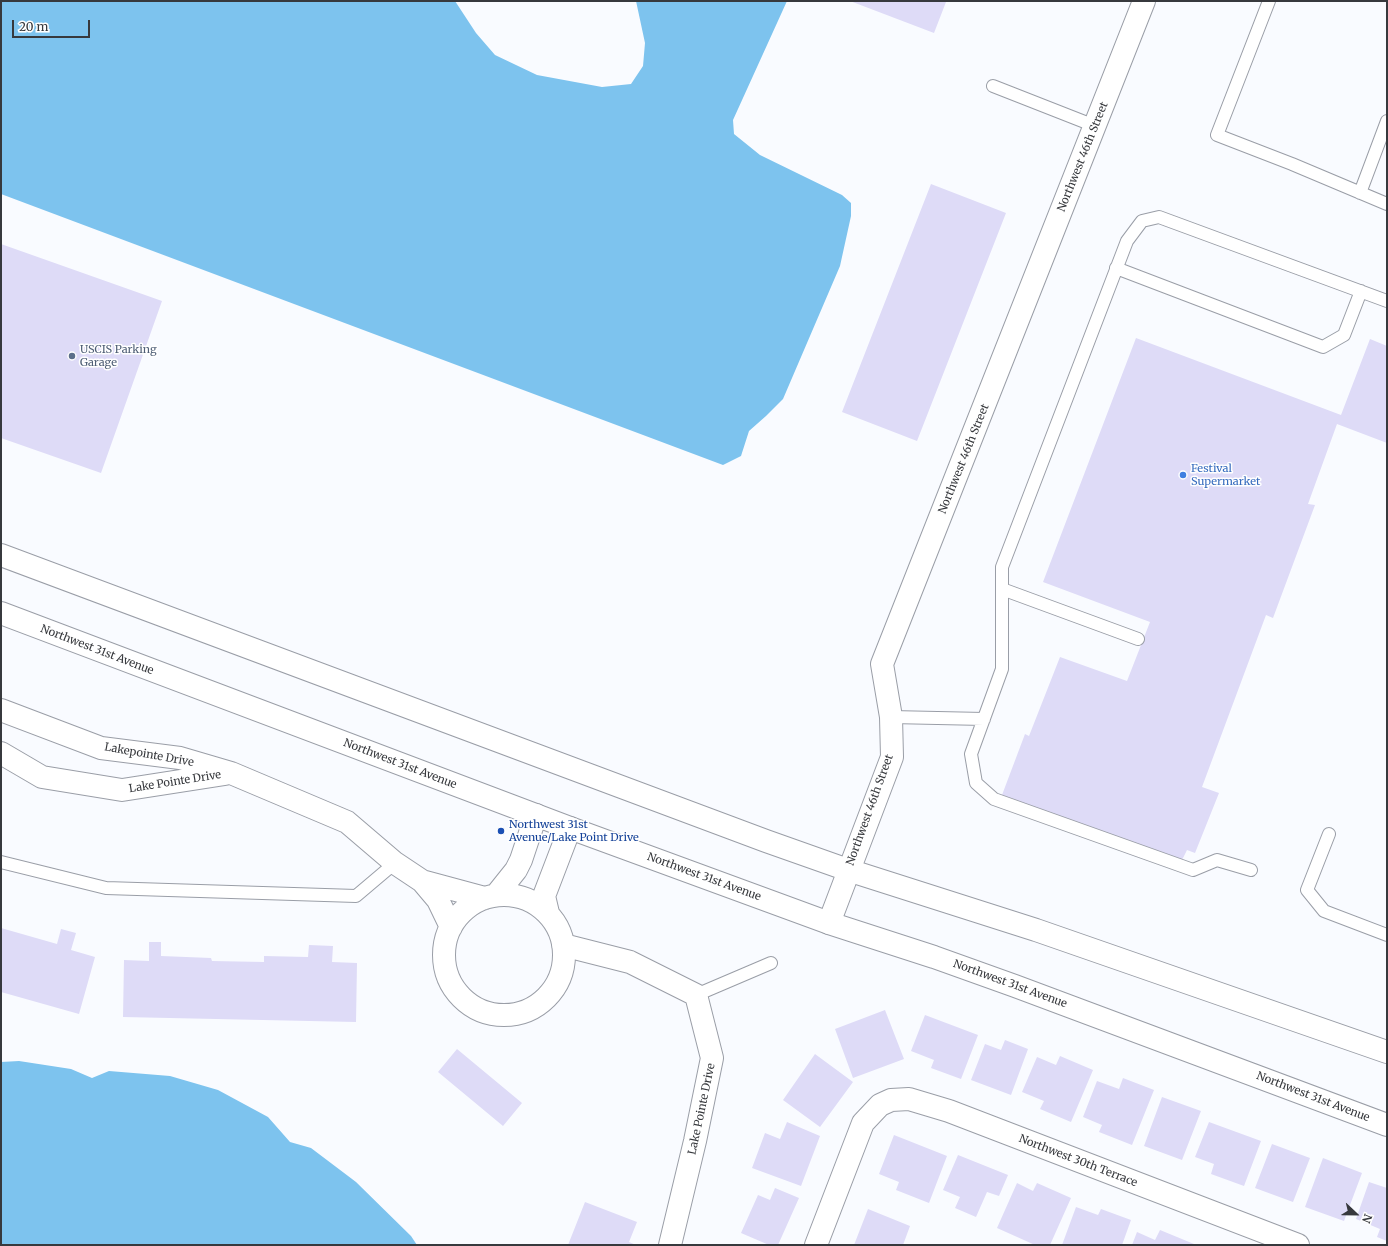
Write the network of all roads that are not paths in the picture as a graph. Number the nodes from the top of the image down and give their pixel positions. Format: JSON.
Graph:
{"nodes":[{"id":1,"x":1144,"y":1,"type":"edge"},
{"id":2,"x":1269,"y":1,"type":"edge"},
{"id":3,"x":993,"y":86,"type":"dead end"},
{"id":4,"x":1387,"y":121,"type":"edge"},
{"id":5,"x":1095,"y":126,"type":"junction"},
{"id":6,"x":1360,"y":193,"type":"junction"},
{"id":7,"x":1387,"y":204,"type":"edge"},
{"id":8,"x":1116,"y":268,"type":"junction"},
{"id":9,"x":1361,"y":291,"type":"junction"},
{"id":10,"x":1387,"y":301,"type":"edge"},
{"id":11,"x":1,"y":555,"type":"edge"},
{"id":12,"x":1002,"y":589,"type":"junction"},
{"id":13,"x":1,"y":613,"type":"edge"},
{"id":14,"x":1138,"y":640,"type":"dead end"},
{"id":15,"x":1,"y":710,"type":"edge"},
{"id":16,"x":891,"y":717,"type":"junction"},
{"id":17,"x":984,"y":719,"type":"junction"},
{"id":18,"x":1,"y":753,"type":"edge"},
{"id":19,"x":231,"y":773,"type":"junction"},
{"id":20,"x":536,"y":815,"type":"junction"},
{"id":21,"x":570,"y":828,"type":"junction"},
{"id":22,"x":1329,"y":834,"type":"dead end"},
{"id":23,"x":1,"y":862,"type":"edge"},
{"id":24,"x":395,"y":863,"type":"junction"},
{"id":25,"x":848,"y":870,"type":"junction"},
{"id":26,"x":1251,"y":870,"type":"dead end"},
{"id":27,"x":422,"y":881,"type":"junction"},
{"id":28,"x":491,"y":896,"type":"junction"},
{"id":29,"x":548,"y":913,"type":"junction"},
{"id":30,"x":829,"y":923,"type":"junction"},
{"id":31,"x":451,"y":927,"type":"junction"},
{"id":32,"x":1387,"y":935,"type":"edge"},
{"id":33,"x":562,"y":945,"type":"junction"},
{"id":34,"x":772,"y":963,"type":"dead end"},
{"id":35,"x":696,"y":995,"type":"junction"},
{"id":36,"x":1387,"y":1052,"type":"edge"},
{"id":37,"x":1387,"y":1126,"type":"edge"},
{"id":38,"x":670,"y":1245,"type":"edge"},
{"id":39,"x":816,"y":1245,"type":"edge"},
{"id":40,"x":1298,"y":1245,"type":"edge"}],
"edges":[{"from":1,"to":5,"type":"street","name":"Northwest 46th Street"},
{"from":2,"to":6,"type":"lane"},
{"from":3,"to":5,"type":"lane"},
{"from":4,"to":6,"type":"lane"},
{"from":5,"to":16,"type":"street","name":"Northwest 46th Street"},
{"from":6,"to":7,"type":"lane"},
{"from":8,"to":9,"type":"lane"},
{"from":8,"to":9,"type":"lane"},
{"from":8,"to":12,"type":"lane"},
{"from":9,"to":10,"type":"lane"},
{"from":11,"to":25,"type":"street"},
{"from":12,"to":14,"type":"lane"},
{"from":12,"to":17,"type":"lane"},
{"from":13,"to":20,"type":"street","name":"Northwest 31st Avenue"},
{"from":15,"to":19,"type":"street","name":"Lakepointe Drive"},
{"from":16,"to":17,"type":"lane"},
{"from":16,"to":25,"type":"street","name":"Northwest 46th Street"},
{"from":17,"to":26,"type":"lane"},
{"from":18,"to":19,"type":"street","name":"Lake Pointe Drive"},
{"from":19,"to":24,"type":"street","name":"Lake Pointe Drive"},
{"from":20,"to":21,"type":"street","name":"Northwest 31st Avenue"},
{"from":20,"to":28,"type":"street"},
{"from":21,"to":29,"type":"street"},
{"from":21,"to":30,"type":"street","name":"Northwest 31st Avenue"},
{"from":22,"to":32,"type":"lane"},
{"from":23,"to":24,"type":"lane"},
{"from":24,"to":27,"type":"street","name":"Lake Pointe Drive"},
{"from":25,"to":30,"type":"street","name":"Northwest 46th Street"},
{"from":25,"to":36,"type":"street"},
{"from":27,"to":28,"type":"street","name":"Lake Pointe Drive"},
{"from":27,"to":31,"type":"street","name":"Lake Pointe Drive"},
{"from":28,"to":29,"type":"street"},
{"from":28,"to":31,"type":"street"},
{"from":29,"to":33,"type":"street"},
{"from":30,"to":37,"type":"street","name":"Northwest 31st Avenue"},
{"from":31,"to":33,"type":"street"},
{"from":33,"to":35,"type":"street"},
{"from":34,"to":35,"type":"lane"},
{"from":35,"to":38,"type":"street","name":"Lake Pointe Drive"},
{"from":39,"to":40,"type":"street","name":"Northwest 30th Terrace"}]}
